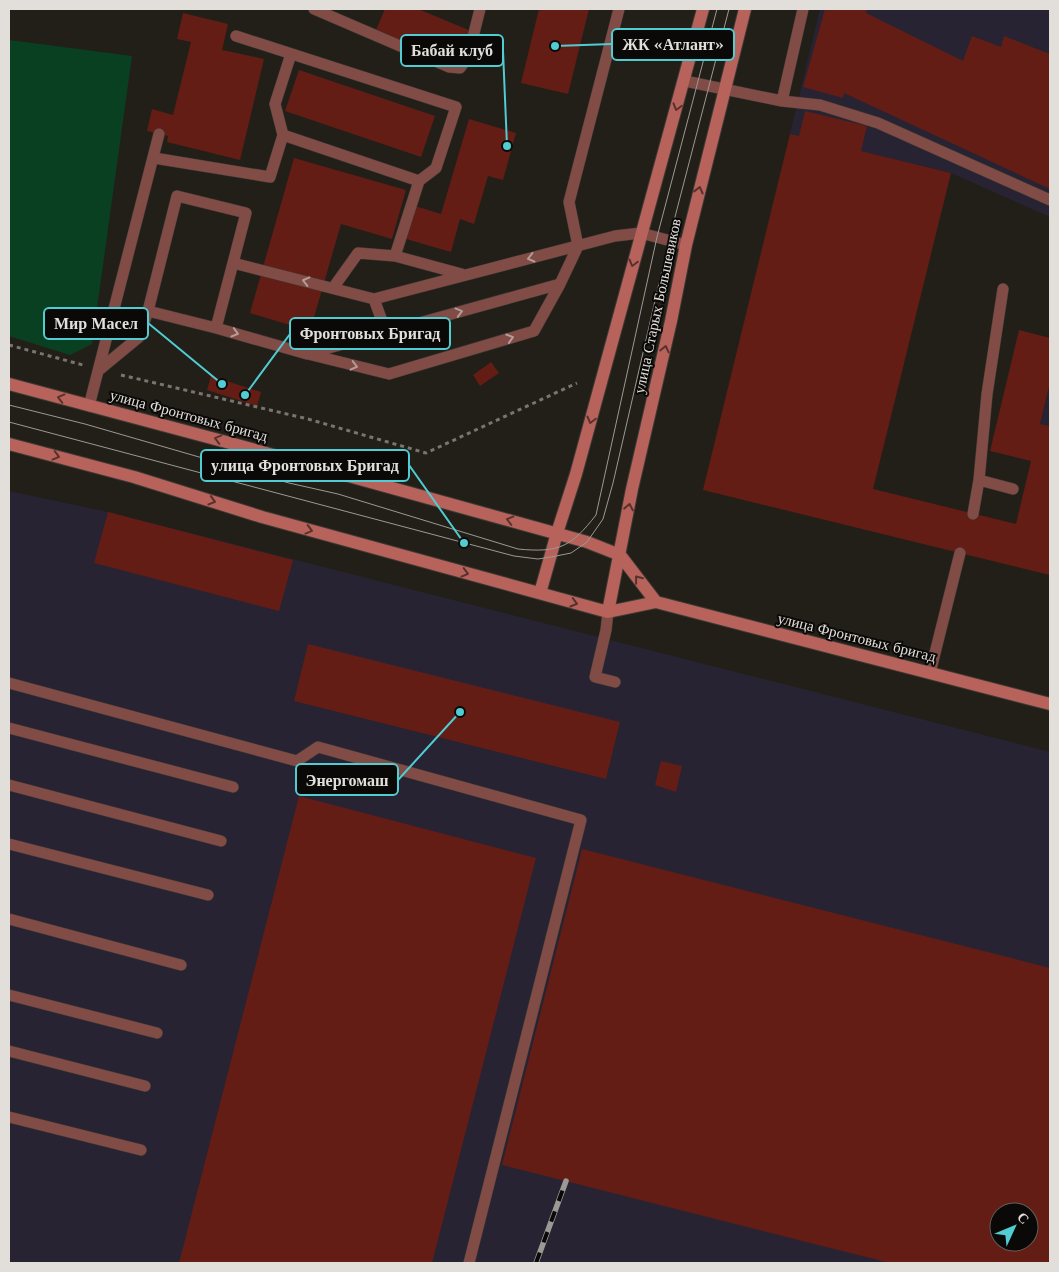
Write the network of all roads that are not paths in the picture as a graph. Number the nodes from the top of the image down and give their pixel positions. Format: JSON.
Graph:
{"nodes":[{"id":1,"x":314,"y":9,"type":"edge"},
{"id":2,"x":480,"y":9,"type":"edge"},
{"id":3,"x":619,"y":9,"type":"edge"},
{"id":4,"x":703,"y":9,"type":"edge"},
{"id":5,"x":745,"y":9,"type":"edge"},
{"id":6,"x":803,"y":9,"type":"edge"},
{"id":7,"x":236,"y":36,"type":"dead end"},
{"id":8,"x":291,"y":54,"type":"junction"},
{"id":9,"x":685,"y":81,"type":"junction"},
{"id":10,"x":724,"y":89,"type":"junction"},
{"id":11,"x":782,"y":101,"type":"junction"},
{"id":12,"x":159,"y":134,"type":"dead end"},
{"id":13,"x":283,"y":135,"type":"junction"},
{"id":14,"x":154,"y":158,"type":"junction"},
{"id":15,"x":420,"y":181,"type":"junction"},
{"id":16,"x":1050,"y":200,"type":"edge"},
{"id":17,"x":641,"y":233,"type":"junction"},
{"id":18,"x":686,"y":245,"type":"junction"},
{"id":19,"x":578,"y":246,"type":"junction"},
{"id":20,"x":395,"y":256,"type":"junction"},
{"id":21,"x":233,"y":263,"type":"junction"},
{"id":22,"x":467,"y":275,"type":"junction"},
{"id":23,"x":560,"y":284,"type":"junction"},
{"id":24,"x":333,"y":288,"type":"junction"},
{"id":25,"x":1003,"y":289,"type":"dead end"},
{"id":26,"x":374,"y":298,"type":"junction"},
{"id":27,"x":148,"y":310,"type":"junction"},
{"id":28,"x":216,"y":328,"type":"junction"},
{"id":29,"x":386,"y":332,"type":"junction"},
{"id":30,"x":307,"y":354,"type":"junction"},
{"id":31,"x":99,"y":370,"type":"junction"},
{"id":32,"x":9,"y":384,"type":"edge"},
{"id":33,"x":89,"y":406,"type":"junction"},
{"id":34,"x":9,"y":444,"type":"edge"},
{"id":35,"x":979,"y":480,"type":"junction"},
{"id":36,"x":1013,"y":489,"type":"dead end"},
{"id":37,"x":973,"y":514,"type":"dead end"},
{"id":38,"x":557,"y":533,"type":"junction"},
{"id":39,"x":960,"y":553,"type":"dead end"},
{"id":40,"x":620,"y":555,"type":"junction"},
{"id":41,"x":540,"y":593,"type":"junction"},
{"id":42,"x":656,"y":602,"type":"junction"},
{"id":43,"x":608,"y":612,"type":"junction"},
{"id":44,"x":930,"y":673,"type":"junction"},
{"id":45,"x":614,"y":682,"type":"dead end"},
{"id":46,"x":9,"y":683,"type":"edge"},
{"id":47,"x":1050,"y":704,"type":"edge"},
{"id":48,"x":9,"y":728,"type":"edge"},
{"id":49,"x":9,"y":785,"type":"edge"},
{"id":50,"x":233,"y":787,"type":"dead end"},
{"id":51,"x":221,"y":841,"type":"dead end"},
{"id":52,"x":9,"y":844,"type":"edge"},
{"id":53,"x":208,"y":895,"type":"dead end"},
{"id":54,"x":9,"y":919,"type":"edge"},
{"id":55,"x":181,"y":965,"type":"dead end"},
{"id":56,"x":9,"y":995,"type":"edge"},
{"id":57,"x":157,"y":1033,"type":"dead end"},
{"id":58,"x":9,"y":1051,"type":"edge"},
{"id":59,"x":145,"y":1086,"type":"dead end"},
{"id":60,"x":9,"y":1117,"type":"edge"},
{"id":61,"x":141,"y":1150,"type":"dead end"},
{"id":62,"x":469,"y":1263,"type":"edge"}],
"edges":[{"from":1,"to":2,"type":"lane"},
{"from":3,"to":19,"type":"lane"},
{"from":4,"to":9,"type":"main road","name":"улица Старых Большевиков"},
{"from":5,"to":10,"type":"main road","name":"улица Старых Большевиков"},
{"from":6,"to":11,"type":"lane"},
{"from":7,"to":8,"type":"lane"},
{"from":8,"to":13,"type":"lane"},
{"from":8,"to":15,"type":"lane"},
{"from":9,"to":10,"type":"lane"},
{"from":9,"to":17,"type":"main road","name":"улица Старых Большевиков","one_way":true},
{"from":10,"to":11,"type":"lane"},
{"from":18,"to":10,"type":"main road","name":"улица Старых Большевиков","one_way":true},
{"from":11,"to":16,"type":"lane"},
{"from":12,"to":14,"type":"lane"},
{"from":13,"to":14,"type":"lane"},
{"from":13,"to":15,"type":"lane"},
{"from":14,"to":31,"type":"lane"},
{"from":15,"to":20,"type":"lane"},
{"from":17,"to":18,"type":"lane"},
{"from":17,"to":19,"type":"lane"},
{"from":17,"to":38,"type":"main road","name":"улица Старых Большевиков","one_way":true},
{"from":40,"to":18,"type":"main road","name":"улица Старых Большевиков","one_way":true},
{"from":19,"to":22,"type":"lane","one_way":true},
{"from":19,"to":23,"type":"lane"},
{"from":20,"to":22,"type":"lane"},
{"from":20,"to":24,"type":"lane"},
{"from":24,"to":21,"type":"lane","one_way":true},
{"from":21,"to":27,"type":"lane"},
{"from":21,"to":28,"type":"lane"},
{"from":22,"to":26,"type":"lane"},
{"from":29,"to":23,"type":"lane","one_way":true},
{"from":30,"to":23,"type":"lane","one_way":true},
{"from":24,"to":26,"type":"lane"},
{"from":25,"to":35,"type":"lane"},
{"from":26,"to":29,"type":"lane"},
{"from":27,"to":28,"type":"lane"},
{"from":27,"to":31,"type":"lane"},
{"from":28,"to":30,"type":"lane","one_way":true},
{"from":29,"to":30,"type":"lane"},
{"from":31,"to":33,"type":"lane"},
{"from":33,"to":32,"type":"main road","name":"улица Фронтовых бригад","one_way":true},
{"from":38,"to":33,"type":"main road","name":"улица Фронтовых бригад","one_way":true},
{"from":34,"to":41,"type":"main road","name":"улица Фронтовых бригад","one_way":true},
{"from":35,"to":36,"type":"lane"},
{"from":35,"to":37,"type":"lane"},
{"from":38,"to":40,"type":"main road","name":"улица Фронтовых бригад"},
{"from":38,"to":41,"type":"main road","name":"улица Старых Большевиков"},
{"from":39,"to":44,"type":"lane"},
{"from":42,"to":40,"type":"main road","one_way":true},
{"from":40,"to":43,"type":"main road","name":"улица Старых Большевиков"},
{"from":41,"to":43,"type":"main road","name":"улица Фронтовых бригад","one_way":true},
{"from":42,"to":43,"type":"main road","name":"улица Фронтовых бригад"},
{"from":42,"to":44,"type":"main road","name":"улица Фронтовых бригад"},
{"from":43,"to":45,"type":"lane"},
{"from":44,"to":47,"type":"main road","name":"улица Фронтовых бригад"},
{"from":46,"to":62,"type":"lane"},
{"from":48,"to":50,"type":"lane"},
{"from":49,"to":51,"type":"lane"},
{"from":52,"to":53,"type":"lane"},
{"from":54,"to":55,"type":"lane"},
{"from":56,"to":57,"type":"lane"},
{"from":58,"to":59,"type":"lane"},
{"from":60,"to":61,"type":"lane"}]}
